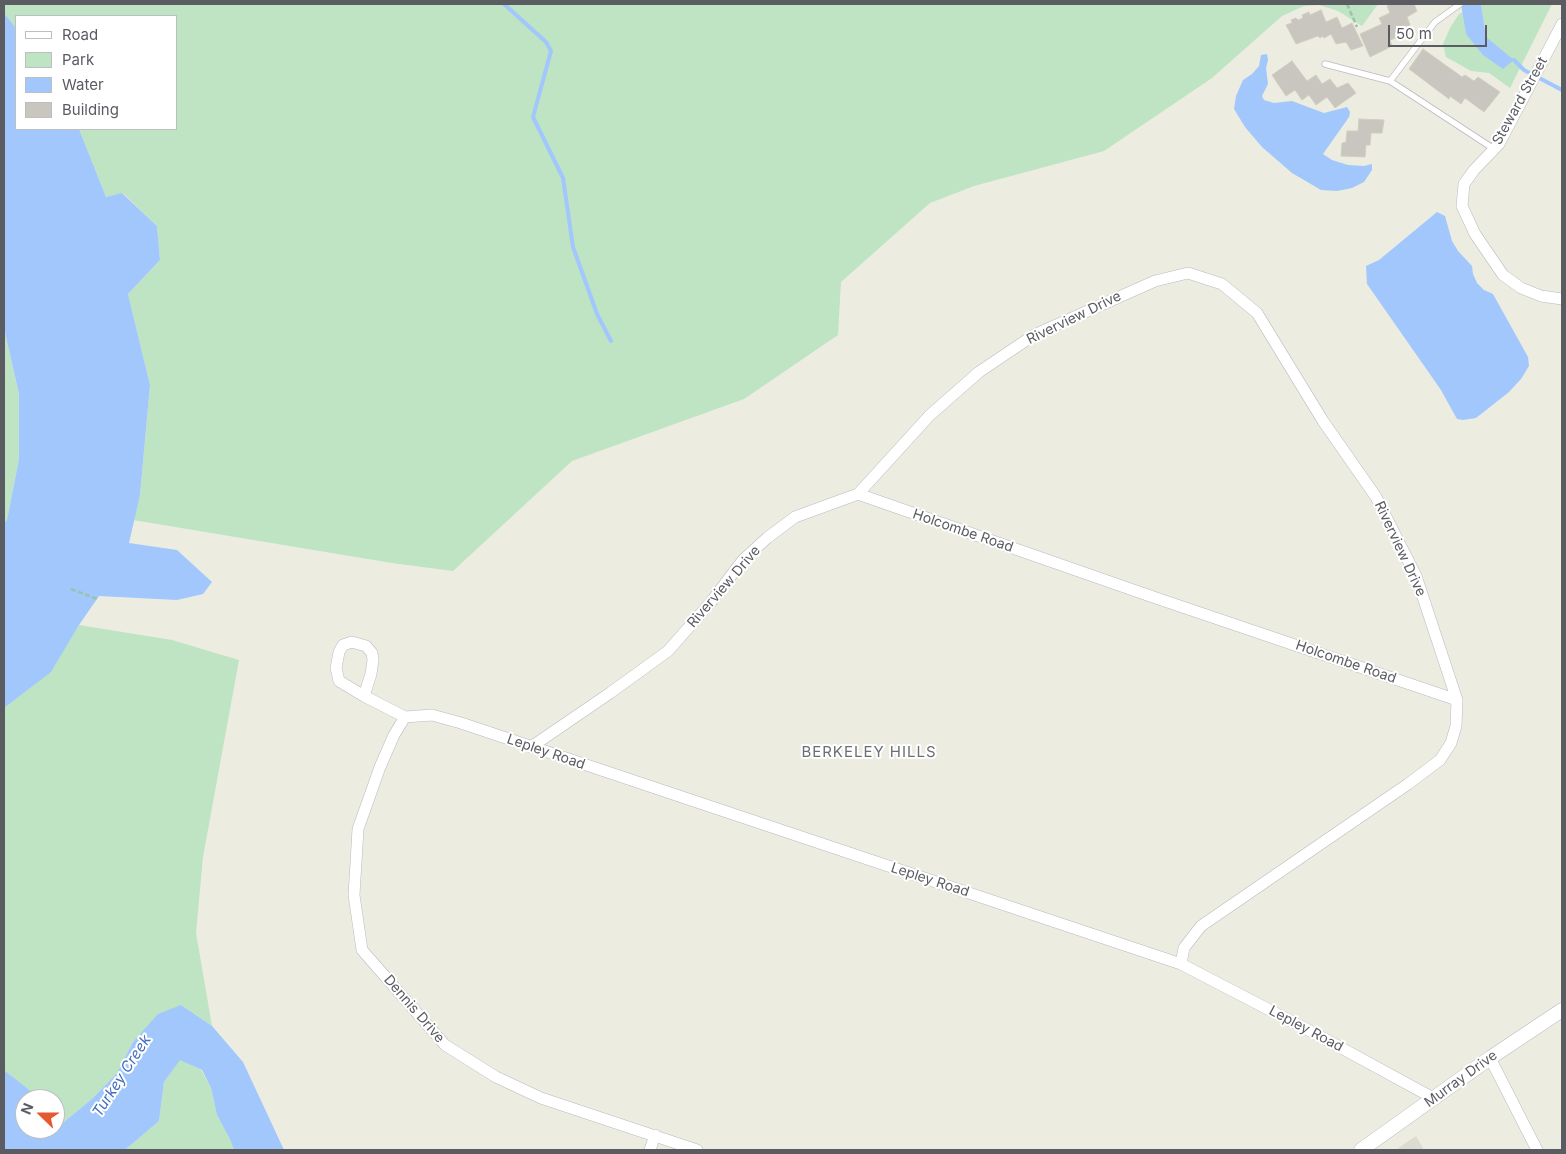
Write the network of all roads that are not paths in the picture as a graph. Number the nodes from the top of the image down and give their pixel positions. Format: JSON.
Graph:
{"nodes":[{"id":1,"x":1460,"y":4,"type":"edge"},
{"id":2,"x":1562,"y":24,"type":"edge"},
{"id":3,"x":1325,"y":64,"type":"dead end"},
{"id":4,"x":1390,"y":81,"type":"junction"},
{"id":5,"x":1494,"y":149,"type":"junction"},
{"id":6,"x":1562,"y":299,"type":"edge"},
{"id":7,"x":858,"y":494,"type":"junction"},
{"id":8,"x":364,"y":696,"type":"junction"},
{"id":9,"x":1457,"y":700,"type":"junction"},
{"id":10,"x":405,"y":718,"type":"junction"},
{"id":11,"x":531,"y":747,"type":"junction"},
{"id":12,"x":1181,"y":964,"type":"junction"},
{"id":13,"x":1562,"y":1010,"type":"edge"},
{"id":14,"x":1490,"y":1058,"type":"junction"},
{"id":15,"x":1435,"y":1099,"type":"junction"},
{"id":16,"x":655,"y":1135,"type":"junction"},
{"id":17,"x":650,"y":1150,"type":"edge"},
{"id":18,"x":697,"y":1150,"type":"edge"},
{"id":19,"x":1361,"y":1150,"type":"edge"},
{"id":20,"x":1538,"y":1150,"type":"edge"}],
"edges":[{"from":1,"to":4,"type":"lane"},
{"from":2,"to":5,"type":"street","name":"Steward Street"},
{"from":3,"to":4,"type":"lane"},
{"from":4,"to":5,"type":"lane"},
{"from":5,"to":6,"type":"street","name":"Steward Street"},
{"from":7,"to":9,"type":"street","name":"Holcombe Road"},
{"from":7,"to":9,"type":"street","name":"Riverview Drive"},
{"from":7,"to":11,"type":"street","name":"Riverview Drive"},
{"from":8,"to":8,"type":"street"},
{"from":8,"to":10,"type":"street"},
{"from":9,"to":12,"type":"street"},
{"from":10,"to":11,"type":"street","name":"Lepley Road"},
{"from":10,"to":16,"type":"street","name":"Dennis Drive"},
{"from":11,"to":12,"type":"street","name":"Lepley Road"},
{"from":12,"to":15,"type":"street","name":"Lepley Road"},
{"from":13,"to":14,"type":"street","name":"Murray Drive"},
{"from":14,"to":15,"type":"street","name":"Murray Drive"},
{"from":14,"to":20,"type":"street"},
{"from":15,"to":19,"type":"street","name":"Murray Drive"},
{"from":16,"to":17,"type":"street"},
{"from":16,"to":18,"type":"street","name":"Dennis Drive"}]}
